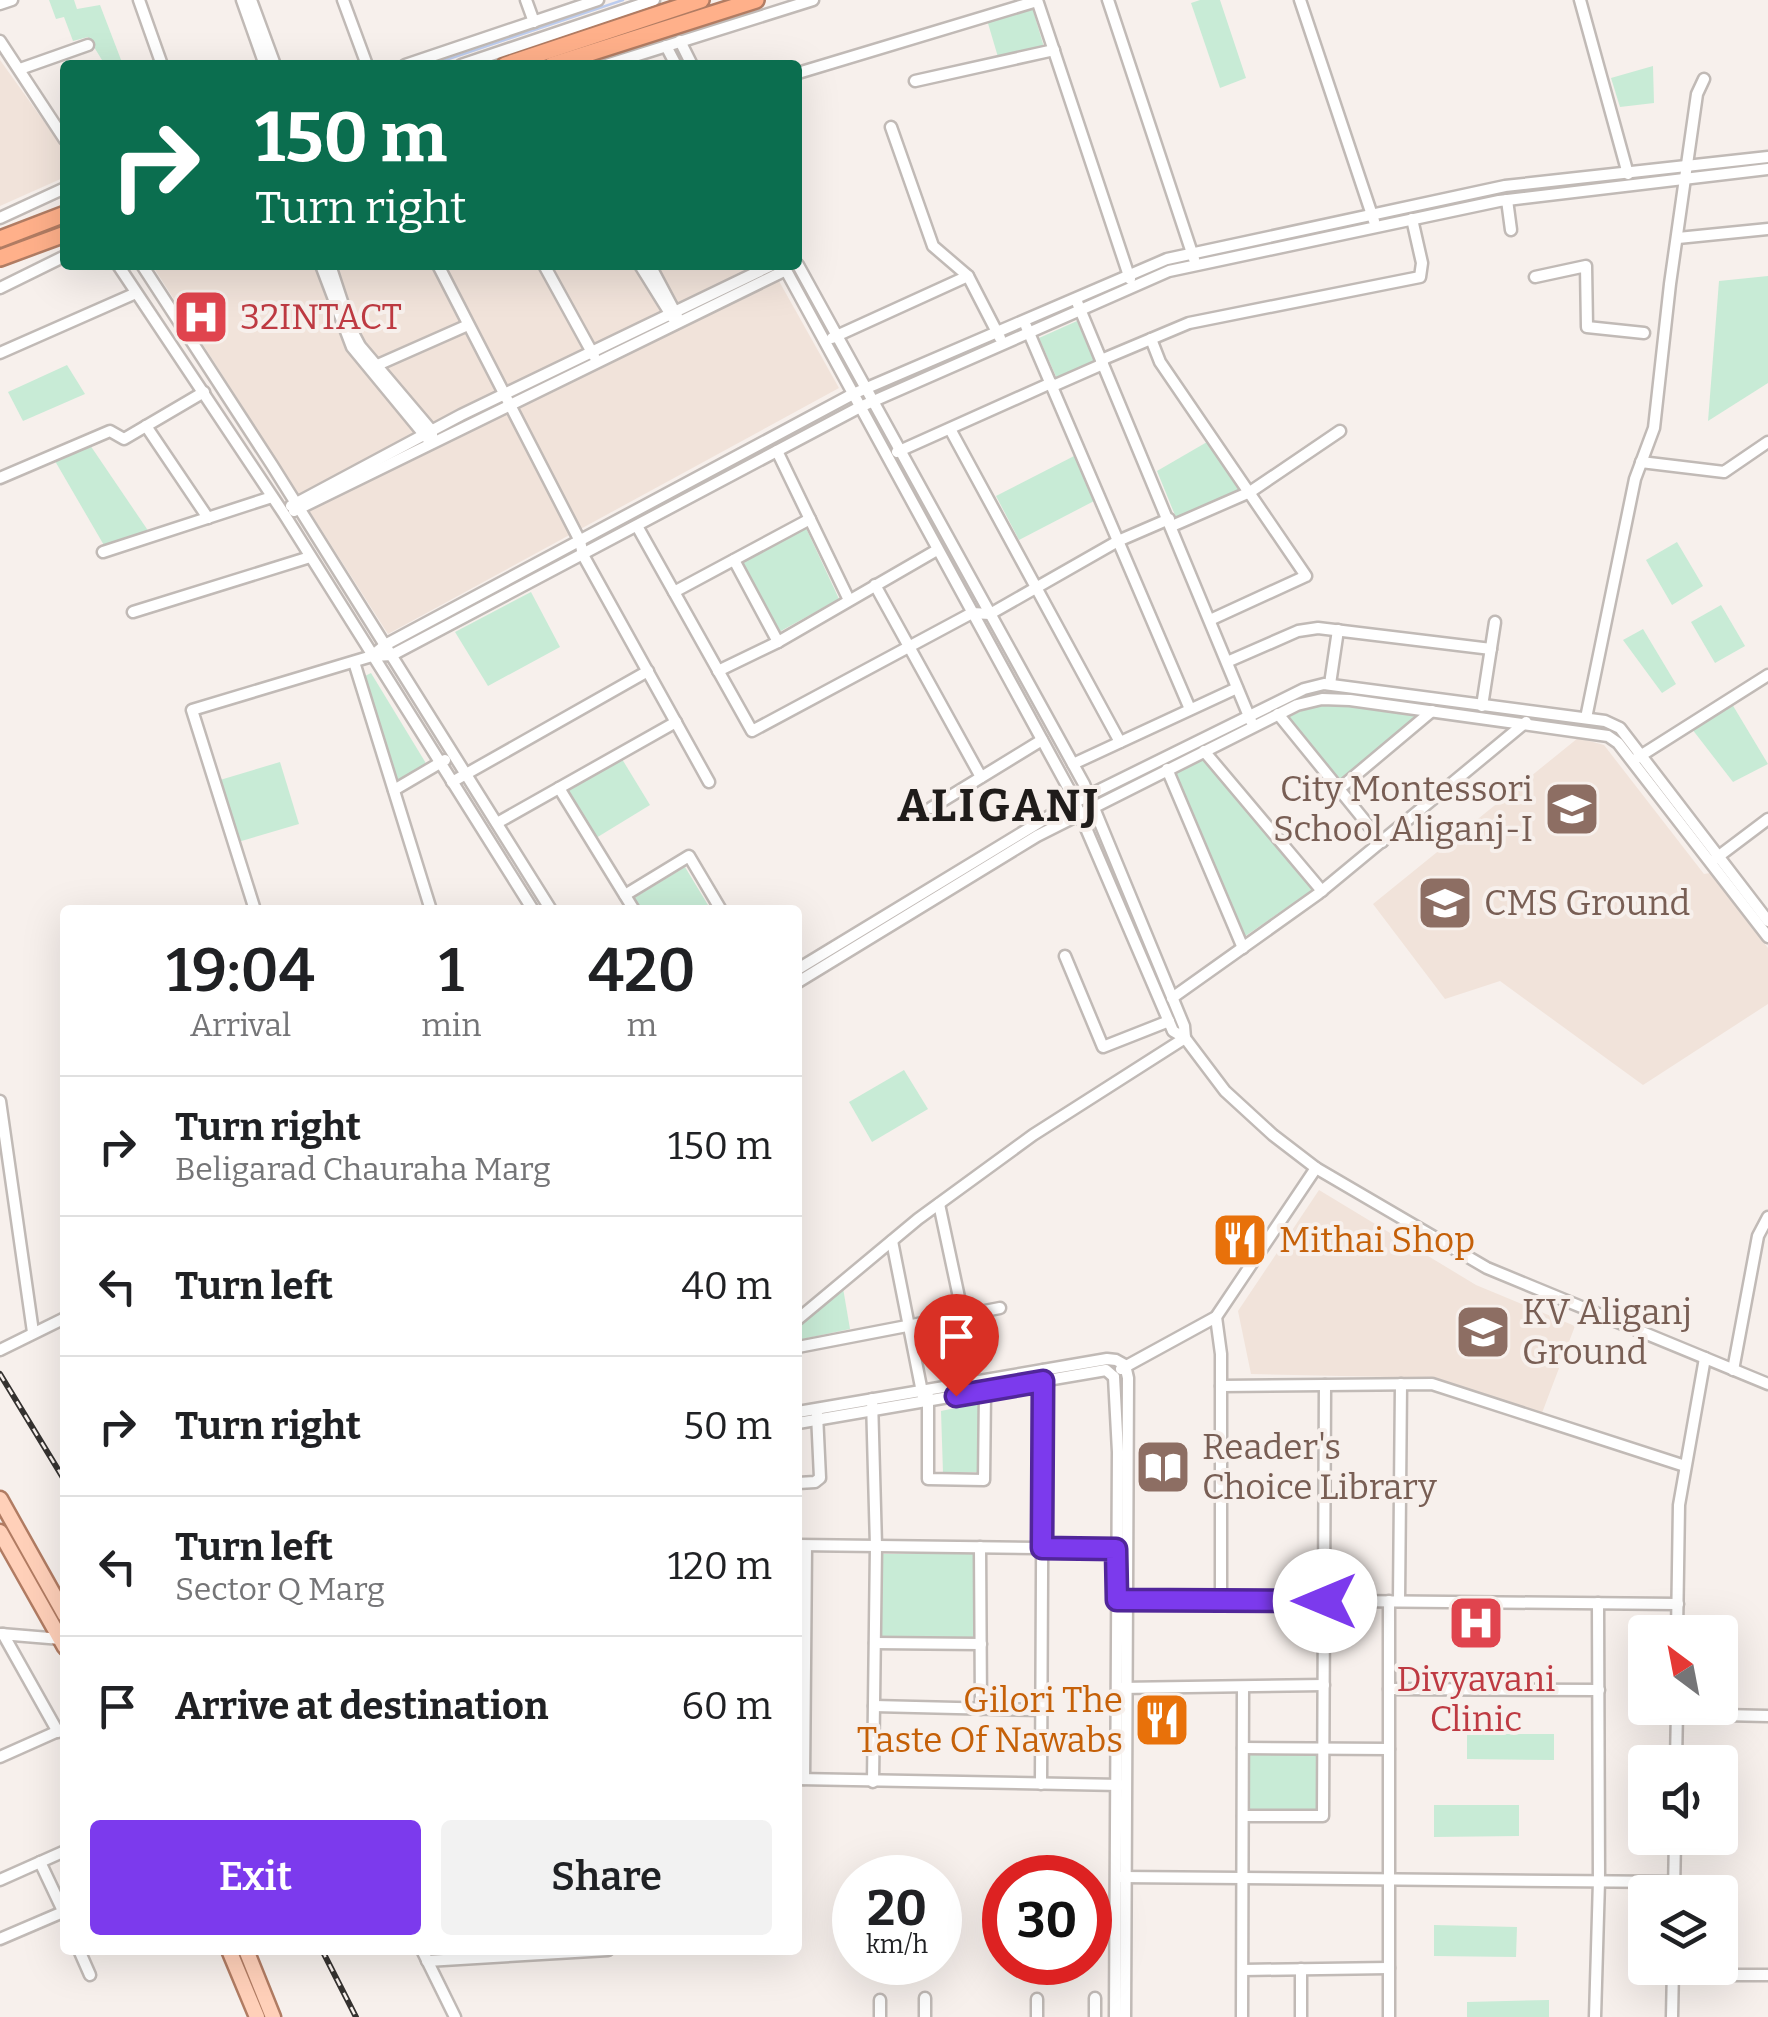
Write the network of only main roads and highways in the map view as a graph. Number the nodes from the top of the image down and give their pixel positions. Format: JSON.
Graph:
{"nodes":[{"id":1,"x":701,"y":0,"type":"edge"},
{"id":2,"x":756,"y":0,"type":"edge"},
{"id":3,"x":520,"y":60,"type":"edge"},
{"id":4,"x":568,"y":60,"type":"edge"},
{"id":5,"x":58,"y":216,"type":"edge"},
{"id":6,"x":60,"y":236,"type":"edge"},
{"id":7,"x":0,"y":239,"type":"edge"},
{"id":8,"x":0,"y":258,"type":"edge"},
{"id":9,"x":0,"y":1499,"type":"edge"},
{"id":10,"x":0,"y":1532,"type":"edge"},
{"id":11,"x":60,"y":1606,"type":"edge"},
{"id":12,"x":60,"y":1638,"type":"edge"},
{"id":13,"x":231,"y":1955,"type":"edge"},
{"id":14,"x":248,"y":1955,"type":"edge"},
{"id":15,"x":257,"y":2017,"type":"edge"},
{"id":16,"x":273,"y":2017,"type":"edge"}],
"edges":[{"from":1,"to":3,"type":"highway"},
{"from":2,"to":4,"type":"highway"},
{"from":5,"to":7,"type":"highway"},
{"from":6,"to":8,"type":"highway"},
{"from":9,"to":11,"type":"main road"},
{"from":10,"to":12,"type":"main road"},
{"from":13,"to":15,"type":"main road"},
{"from":14,"to":16,"type":"main road"}]}
